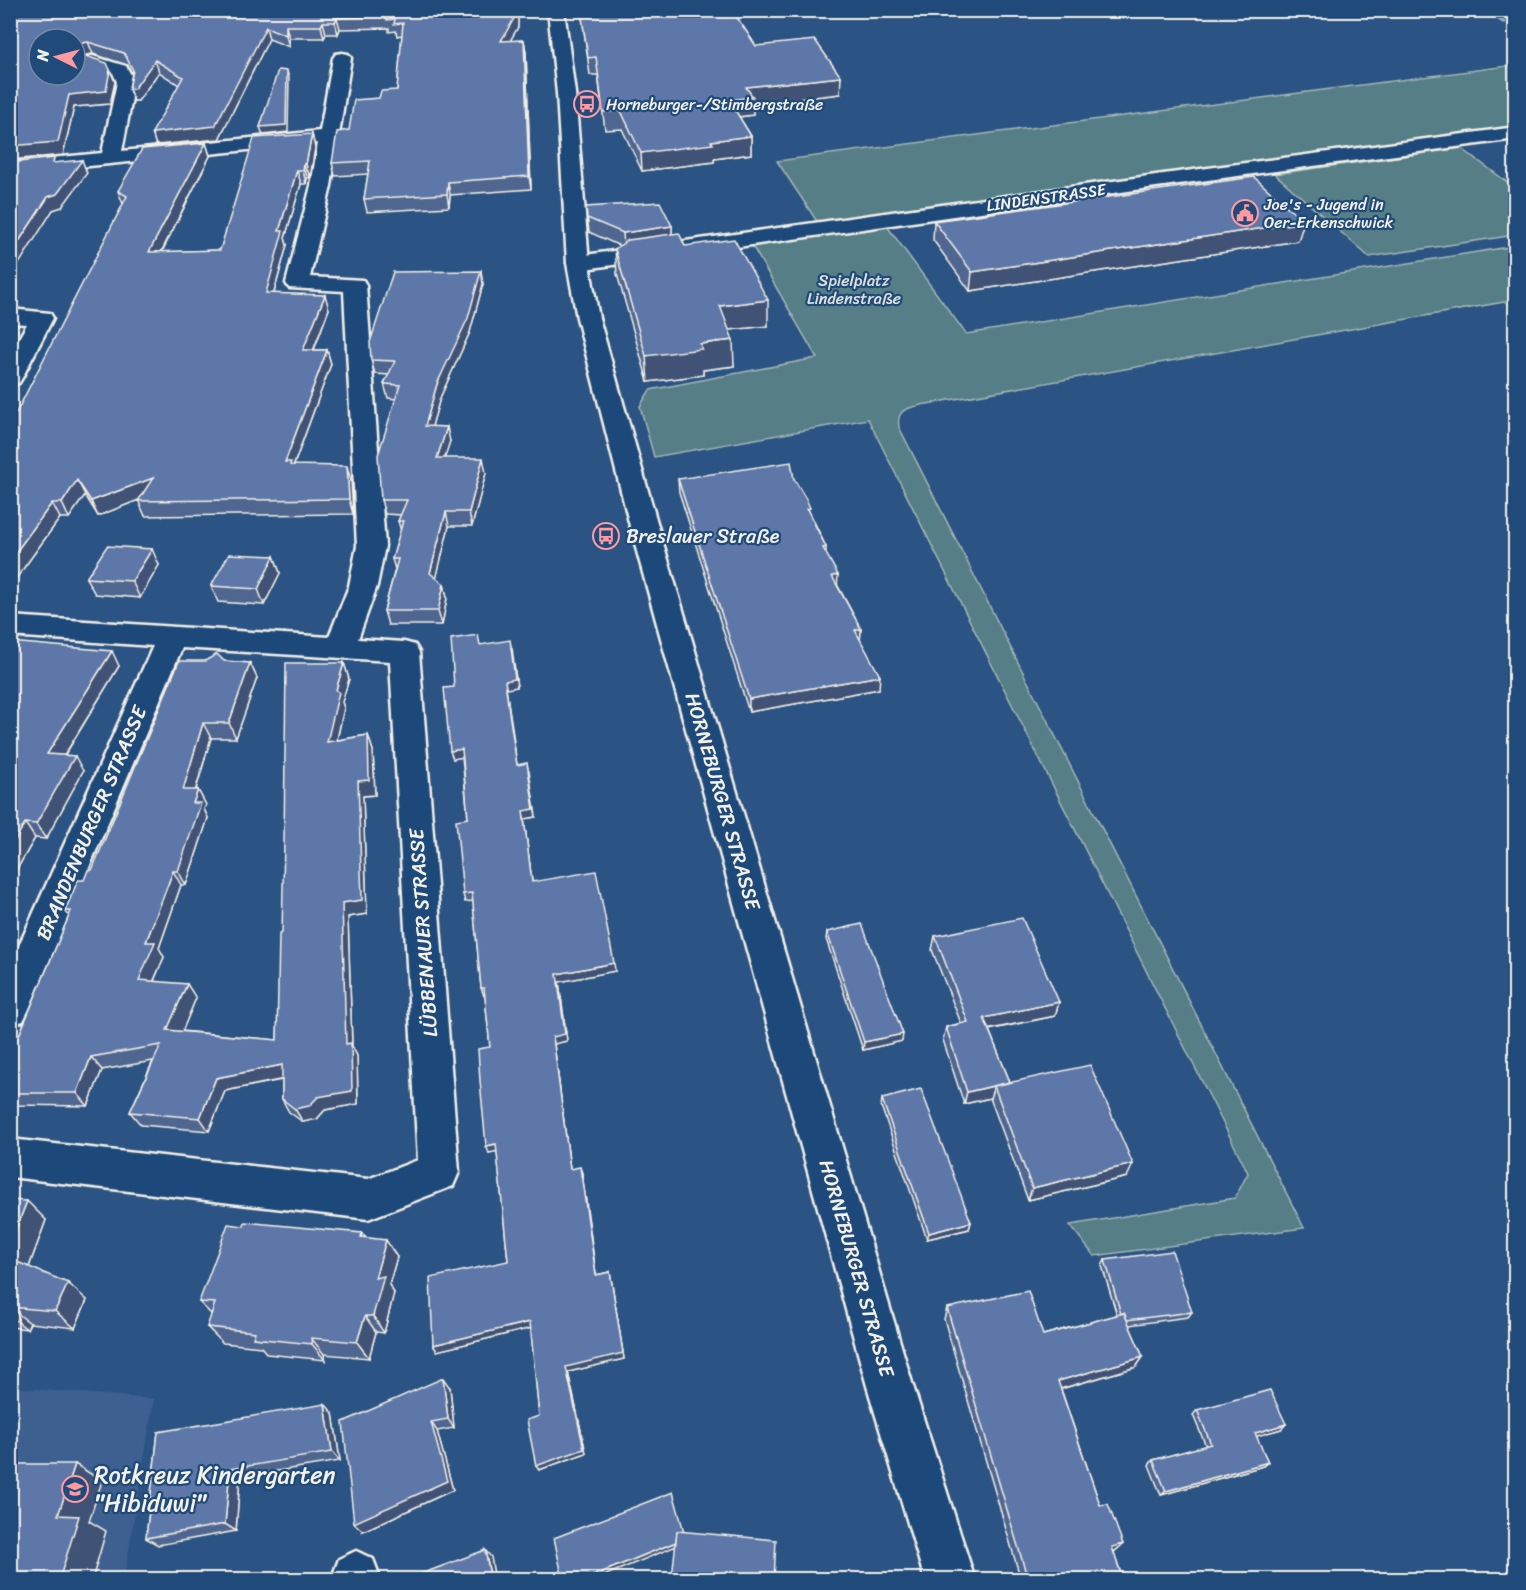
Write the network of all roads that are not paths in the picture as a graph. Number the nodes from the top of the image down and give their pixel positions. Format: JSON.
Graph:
{"nodes":[{"id":1,"x":556,"y":10,"type":"edge"},
{"id":2,"x":342,"y":58,"type":"dead end"},
{"id":3,"x":92,"y":61,"type":"edge"},
{"id":4,"x":1515,"y":133,"type":"edge"},
{"id":5,"x":329,"y":136,"type":"junction"},
{"id":6,"x":111,"y":158,"type":"junction"},
{"id":7,"x":10,"y":168,"type":"edge"},
{"id":8,"x":578,"y":263,"type":"junction"},
{"id":9,"x":10,"y":316,"type":"edge"},
{"id":10,"x":10,"y":378,"type":"edge"},
{"id":11,"x":10,"y":626,"type":"edge"},
{"id":12,"x":172,"y":637,"type":"junction"},
{"id":13,"x":339,"y":648,"type":"junction"},
{"id":14,"x":10,"y":1009,"type":"edge"},
{"id":15,"x":10,"y":1158,"type":"edge"},
{"id":16,"x":950,"y":1580,"type":"edge"}],
"edges":[{"from":1,"to":8,"type":"street","name":"HORNEBURGER STRASSE"},
{"from":2,"to":5,"type":"street"},
{"from":3,"to":6,"type":"street"},
{"from":4,"to":8,"type":"street","name":"LINDENSTRASSE"},
{"from":5,"to":6,"type":"street"},
{"from":5,"to":13,"type":"street"},
{"from":6,"to":7,"type":"street"},
{"from":8,"to":16,"type":"street","name":"HORNEBURGER STRASSE"},
{"from":9,"to":10,"type":"street"},
{"from":11,"to":12,"type":"street","name":"LÜBBENAUER STRASSE"},
{"from":12,"to":13,"type":"street","name":"LÜBBENAUER STRASSE"},
{"from":12,"to":14,"type":"street","name":"BRANDENBURGER STRASSE"},
{"from":13,"to":15,"type":"street","name":"LÜBBENAUER STRASSE"}]}
